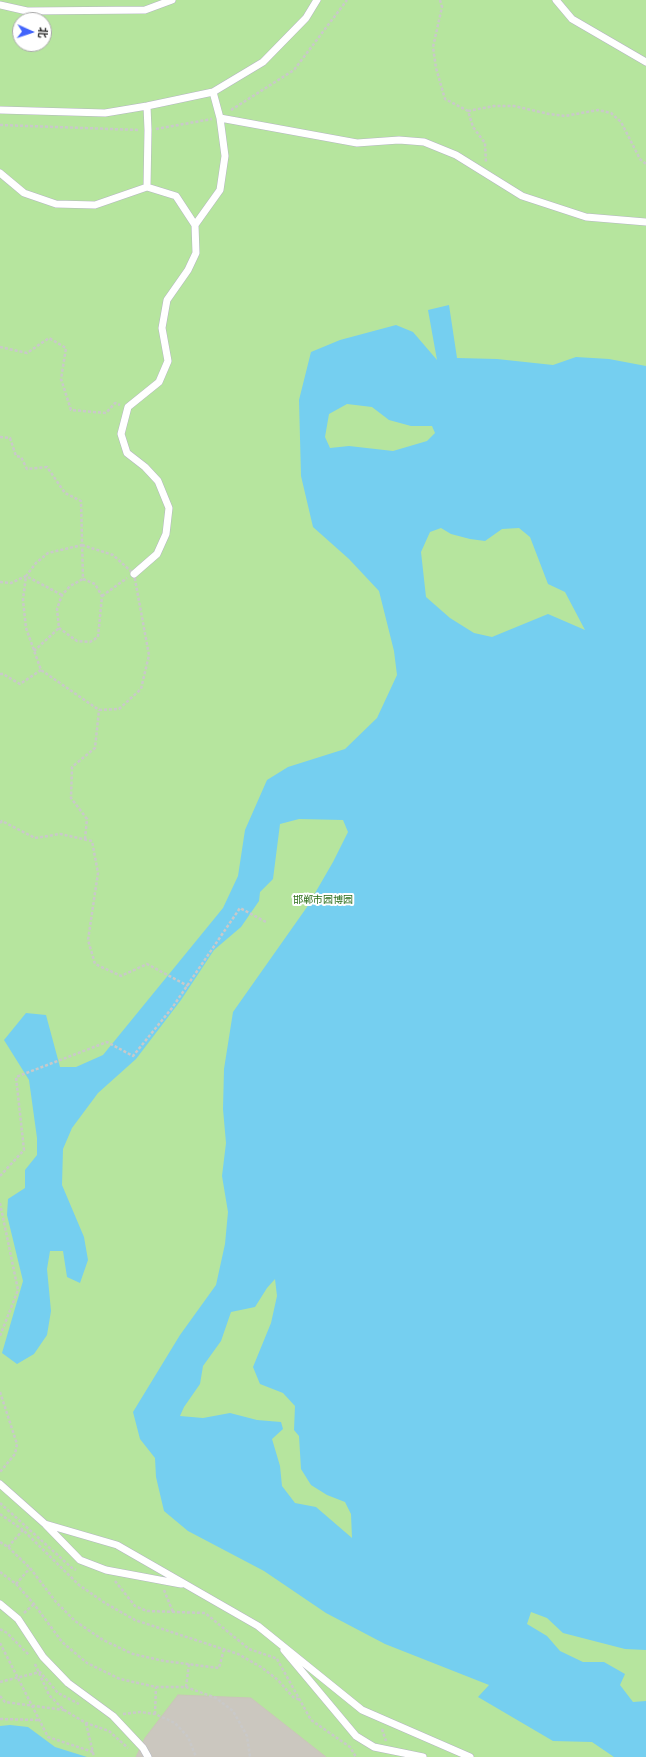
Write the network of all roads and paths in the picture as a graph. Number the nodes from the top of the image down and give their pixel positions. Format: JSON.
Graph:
{"nodes":[{"id":1,"x":172,"y":0,"type":"edge"},
{"id":2,"x":317,"y":0,"type":"edge"},
{"id":3,"x":440,"y":0,"type":"edge"},
{"id":4,"x":556,"y":0,"type":"edge"},
{"id":5,"x":0,"y":5,"type":"edge"},
{"id":6,"x":646,"y":62,"type":"edge"},
{"id":7,"x":213,"y":92,"type":"junction"},
{"id":8,"x":147,"y":106,"type":"junction"},
{"id":9,"x":0,"y":110,"type":"edge"},
{"id":10,"x":468,"y":111,"type":"junction"},
{"id":11,"x":220,"y":118,"type":"junction"},
{"id":12,"x":646,"y":164,"type":"edge"},
{"id":13,"x":0,"y":172,"type":"edge"},
{"id":14,"x":484,"y":174,"type":"junction"},
{"id":15,"x":147,"y":187,"type":"junction"},
{"id":16,"x":646,"y":222,"type":"edge"},
{"id":17,"x":195,"y":225,"type":"junction"},
{"id":18,"x":0,"y":347,"type":"edge"},
{"id":19,"x":128,"y":407,"type":"junction"},
{"id":20,"x":0,"y":437,"type":"edge"},
{"id":21,"x":82,"y":545,"type":"junction"},
{"id":22,"x":134,"y":574,"type":"junction"},
{"id":23,"x":26,"y":576,"type":"junction"},
{"id":24,"x":83,"y":579,"type":"junction"},
{"id":25,"x":0,"y":582,"type":"edge"},
{"id":26,"x":62,"y":595,"type":"junction"},
{"id":27,"x":102,"y":596,"type":"junction"},
{"id":28,"x":59,"y":628,"type":"junction"},
{"id":29,"x":34,"y":651,"type":"junction"},
{"id":30,"x":41,"y":670,"type":"junction"},
{"id":31,"x":0,"y":674,"type":"edge"},
{"id":32,"x":99,"y":710,"type":"junction"},
{"id":33,"x":0,"y":823,"type":"edge"},
{"id":34,"x":85,"y":839,"type":"junction"},
{"id":35,"x":266,"y":922,"type":"dead end"},
{"id":36,"x":188,"y":986,"type":"junction"},
{"id":37,"x":0,"y":1176,"type":"edge"},
{"id":38,"x":0,"y":1203,"type":"edge"},
{"id":39,"x":0,"y":1336,"type":"edge"},
{"id":40,"x":0,"y":1392,"type":"edge"},
{"id":41,"x":0,"y":1472,"type":"edge"},
{"id":42,"x":0,"y":1484,"type":"edge"},
{"id":43,"x":0,"y":1514,"type":"edge"},
{"id":44,"x":45,"y":1524,"type":"junction"},
{"id":45,"x":23,"y":1530,"type":"junction"},
{"id":46,"x":0,"y":1542,"type":"edge"},
{"id":47,"x":8,"y":1547,"type":"junction"},
{"id":48,"x":30,"y":1568,"type":"junction"},
{"id":49,"x":106,"y":1570,"type":"junction"},
{"id":50,"x":0,"y":1572,"type":"edge"},
{"id":51,"x":161,"y":1580,"type":"junction"},
{"id":52,"x":16,"y":1584,"type":"junction"},
{"id":53,"x":187,"y":1586,"type":"junction"},
{"id":54,"x":0,"y":1604,"type":"edge"},
{"id":55,"x":34,"y":1604,"type":"junction"},
{"id":56,"x":173,"y":1612,"type":"junction"},
{"id":57,"x":18,"y":1619,"type":"junction"},
{"id":58,"x":0,"y":1629,"type":"edge"},
{"id":59,"x":278,"y":1642,"type":"junction"},
{"id":60,"x":0,"y":1643,"type":"edge"},
{"id":61,"x":224,"y":1649,"type":"junction"},
{"id":62,"x":31,"y":1658,"type":"dead end"},
{"id":63,"x":277,"y":1659,"type":"junction"},
{"id":64,"x":34,"y":1662,"type":"dead end"},
{"id":65,"x":292,"y":1662,"type":"junction"},
{"id":66,"x":189,"y":1664,"type":"junction"},
{"id":67,"x":156,"y":1687,"type":"junction"},
{"id":68,"x":186,"y":1687,"type":"junction"},
{"id":69,"x":0,"y":1696,"type":"edge"},
{"id":70,"x":300,"y":1700,"type":"junction"},
{"id":71,"x":32,"y":1706,"type":"junction"},
{"id":72,"x":64,"y":1710,"type":"junction"},
{"id":73,"x":155,"y":1714,"type":"dead end"},
{"id":74,"x":376,"y":1717,"type":"junction"},
{"id":75,"x":0,"y":1719,"type":"edge"},
{"id":76,"x":39,"y":1720,"type":"junction"},
{"id":77,"x":86,"y":1723,"type":"junction"},
{"id":78,"x":129,"y":1749,"type":"dead end"},
{"id":79,"x":389,"y":1750,"type":"junction"},
{"id":80,"x":93,"y":1752,"type":"junction"},
{"id":81,"x":94,"y":1757,"type":"edge"},
{"id":82,"x":148,"y":1757,"type":"edge"},
{"id":83,"x":250,"y":1757,"type":"edge"},
{"id":84,"x":356,"y":1757,"type":"edge"},
{"id":85,"x":423,"y":1757,"type":"edge"},
{"id":86,"x":470,"y":1757,"type":"edge"}],
"edges":[{"from":1,"to":5,"type":"lane"},
{"from":2,"to":7,"type":"lane"},
{"from":3,"to":10,"type":"path"},
{"from":4,"to":6,"type":"lane"},
{"from":7,"to":8,"type":"lane"},
{"from":7,"to":11,"type":"lane"},
{"from":8,"to":9,"type":"lane"},
{"from":8,"to":15,"type":"lane"},
{"from":10,"to":12,"type":"path"},
{"from":10,"to":14,"type":"path"},
{"from":11,"to":14,"type":"lane"},
{"from":11,"to":17,"type":"lane"},
{"from":13,"to":15,"type":"lane"},
{"from":14,"to":16,"type":"lane"},
{"from":15,"to":17,"type":"lane"},
{"from":17,"to":19,"type":"lane"},
{"from":18,"to":19,"type":"path"},
{"from":19,"to":22,"type":"lane"},
{"from":20,"to":21,"type":"path"},
{"from":21,"to":22,"type":"path"},
{"from":21,"to":23,"type":"path"},
{"from":21,"to":24,"type":"path"},
{"from":22,"to":27,"type":"path"},
{"from":22,"to":32,"type":"path"},
{"from":23,"to":25,"type":"path"},
{"from":23,"to":26,"type":"path"},
{"from":23,"to":29,"type":"path"},
{"from":24,"to":26,"type":"path"},
{"from":24,"to":27,"type":"path"},
{"from":26,"to":28,"type":"path"},
{"from":27,"to":28,"type":"path"},
{"from":28,"to":29,"type":"path"},
{"from":29,"to":30,"type":"path"},
{"from":30,"to":31,"type":"path"},
{"from":30,"to":32,"type":"path"},
{"from":32,"to":34,"type":"path"},
{"from":33,"to":34,"type":"path"},
{"from":34,"to":36,"type":"path"},
{"from":35,"to":36,"type":"path"},
{"from":36,"to":37,"type":"path"},
{"from":38,"to":39,"type":"path"},
{"from":40,"to":41,"type":"path"},
{"from":42,"to":44,"type":"lane"},
{"from":43,"to":45,"type":"path"},
{"from":44,"to":49,"type":"lane"},
{"from":44,"to":53,"type":"lane"},
{"from":45,"to":47,"type":"path"},
{"from":45,"to":61,"type":"path"},
{"from":46,"to":47,"type":"path"},
{"from":47,"to":48,"type":"path"},
{"from":48,"to":52,"type":"path"},
{"from":48,"to":66,"type":"path"},
{"from":49,"to":51,"type":"lane"},
{"from":49,"to":56,"type":"path"},
{"from":50,"to":52,"type":"path"},
{"from":51,"to":53,"type":"lane"},
{"from":51,"to":56,"type":"path"},
{"from":52,"to":55,"type":"path"},
{"from":53,"to":59,"type":"lane"},
{"from":54,"to":57,"type":"lane"},
{"from":55,"to":57,"type":"path"},
{"from":55,"to":67,"type":"path"},
{"from":56,"to":63,"type":"path"},
{"from":57,"to":82,"type":"lane"},
{"from":58,"to":62,"type":"path"},
{"from":59,"to":65,"type":"lane"},
{"from":59,"to":74,"type":"lane"},
{"from":60,"to":71,"type":"path"},
{"from":61,"to":66,"type":"path"},
{"from":61,"to":70,"type":"path"},
{"from":63,"to":65,"type":"path"},
{"from":63,"to":70,"type":"path"},
{"from":64,"to":72,"type":"path"},
{"from":65,"to":79,"type":"lane"},
{"from":66,"to":68,"type":"path"},
{"from":67,"to":68,"type":"path"},
{"from":67,"to":73,"type":"path"},
{"from":68,"to":83,"type":"path"},
{"from":69,"to":71,"type":"path"},
{"from":70,"to":84,"type":"path"},
{"from":71,"to":72,"type":"path"},
{"from":71,"to":76,"type":"path"},
{"from":72,"to":77,"type":"path"},
{"from":74,"to":79,"type":"path"},
{"from":74,"to":86,"type":"lane"},
{"from":75,"to":76,"type":"path"},
{"from":76,"to":80,"type":"path"},
{"from":77,"to":78,"type":"path"},
{"from":77,"to":80,"type":"path"},
{"from":79,"to":85,"type":"lane"},
{"from":80,"to":81,"type":"path"}]}
